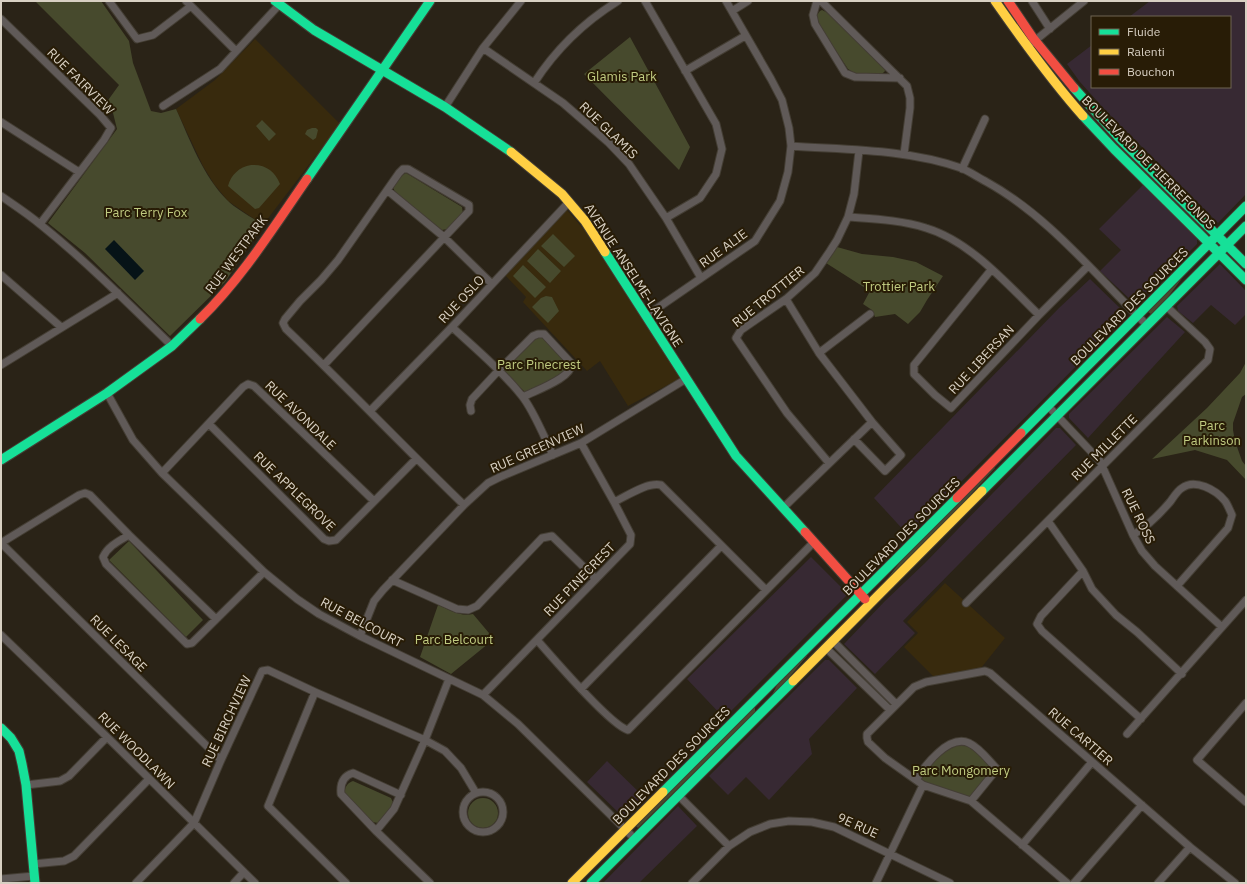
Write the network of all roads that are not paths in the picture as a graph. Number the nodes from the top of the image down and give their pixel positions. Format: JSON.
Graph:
{"nodes":[{"id":1,"x":109,"y":1,"type":"edge"},
{"id":2,"x":430,"y":1,"type":"edge"},
{"id":3,"x":521,"y":1,"type":"edge"},
{"id":4,"x":618,"y":1,"type":"edge"},
{"id":5,"x":645,"y":1,"type":"edge"},
{"id":6,"x":726,"y":1,"type":"edge"},
{"id":7,"x":748,"y":1,"type":"edge"},
{"id":8,"x":817,"y":1,"type":"edge"},
{"id":9,"x":821,"y":1,"type":"edge"},
{"id":10,"x":995,"y":1,"type":"edge"},
{"id":11,"x":1008,"y":1,"type":"edge"},
{"id":12,"x":1032,"y":1,"type":"edge"},
{"id":13,"x":1084,"y":1,"type":"edge"},
{"id":14,"x":277,"y":3,"type":"edge"},
{"id":15,"x":188,"y":4,"type":"edge"},
{"id":16,"x":732,"y":10,"type":"junction"},
{"id":17,"x":1,"y":19,"type":"edge"},
{"id":18,"x":1050,"y":29,"type":"junction"},
{"id":19,"x":746,"y":36,"type":"junction"},
{"id":20,"x":1035,"y":41,"type":"junction"},
{"id":21,"x":1027,"y":47,"type":"junction"},
{"id":22,"x":483,"y":48,"type":"junction"},
{"id":23,"x":236,"y":51,"type":"junction"},
{"id":24,"x":381,"y":70,"type":"junction"},
{"id":25,"x":685,"y":71,"type":"junction"},
{"id":26,"x":900,"y":78,"type":"junction"},
{"id":27,"x":534,"y":83,"type":"junction"},
{"id":28,"x":164,"y":106,"type":"dead end"},
{"id":29,"x":445,"y":107,"type":"junction"},
{"id":30,"x":985,"y":119,"type":"dead end"},
{"id":31,"x":1,"y":122,"type":"edge"},
{"id":32,"x":791,"y":146,"type":"junction"},
{"id":33,"x":859,"y":151,"type":"junction"},
{"id":34,"x":904,"y":154,"type":"junction"},
{"id":35,"x":962,"y":169,"type":"junction"},
{"id":36,"x":79,"y":172,"type":"junction"},
{"id":37,"x":387,"y":190,"type":"junction"},
{"id":38,"x":1,"y":196,"type":"edge"},
{"id":39,"x":569,"y":202,"type":"junction"},
{"id":40,"x":1246,"y":206,"type":"edge"},
{"id":41,"x":848,"y":217,"type":"junction"},
{"id":42,"x":666,"y":218,"type":"junction"},
{"id":43,"x":40,"y":224,"type":"junction"},
{"id":44,"x":1246,"y":226,"type":"edge"},
{"id":45,"x":1216,"y":235,"type":"junction"},
{"id":46,"x":444,"y":237,"type":"junction"},
{"id":47,"x":1210,"y":242,"type":"junction"},
{"id":48,"x":1226,"y":245,"type":"junction"},
{"id":49,"x":1219,"y":252,"type":"junction"},
{"id":50,"x":1246,"y":264,"type":"edge"},
{"id":51,"x":1088,"y":266,"type":"junction"},
{"id":52,"x":991,"y":270,"type":"junction"},
{"id":53,"x":1,"y":275,"type":"edge"},
{"id":54,"x":701,"y":278,"type":"junction"},
{"id":55,"x":1246,"y":280,"type":"edge"},
{"id":56,"x":492,"y":284,"type":"junction"},
{"id":57,"x":118,"y":293,"type":"junction"},
{"id":58,"x":786,"y":299,"type":"junction"},
{"id":59,"x":1166,"y":306,"type":"junction"},
{"id":60,"x":870,"y":314,"type":"dead end"},
{"id":61,"x":1039,"y":315,"type":"junction"},
{"id":62,"x":646,"y":316,"type":"junction"},
{"id":63,"x":1137,"y":316,"type":"junction"},
{"id":64,"x":1147,"y":325,"type":"junction"},
{"id":65,"x":61,"y":327,"type":"junction"},
{"id":66,"x":452,"y":327,"type":"junction"},
{"id":67,"x":172,"y":346,"type":"junction"},
{"id":68,"x":819,"y":353,"type":"junction"},
{"id":69,"x":1,"y":365,"type":"edge"},
{"id":70,"x":324,"y":365,"type":"junction"},
{"id":71,"x":498,"y":370,"type":"junction"},
{"id":72,"x":686,"y":379,"type":"junction"},
{"id":73,"x":107,"y":393,"type":"junction"},
{"id":74,"x":523,"y":397,"type":"junction"},
{"id":75,"x":1048,"y":406,"type":"junction"},
{"id":76,"x":370,"y":411,"type":"junction"},
{"id":77,"x":471,"y":411,"type":"dead end"},
{"id":78,"x":1058,"y":416,"type":"junction"},
{"id":79,"x":872,"y":422,"type":"junction"},
{"id":80,"x":209,"y":424,"type":"junction"},
{"id":81,"x":854,"y":439,"type":"junction"},
{"id":82,"x":581,"y":443,"type":"junction"},
{"id":83,"x":553,"y":455,"type":"junction"},
{"id":84,"x":416,"y":459,"type":"junction"},
{"id":85,"x":1,"y":460,"type":"edge"},
{"id":86,"x":829,"y":463,"type":"junction"},
{"id":87,"x":1102,"y":466,"type":"junction"},
{"id":88,"x":162,"y":473,"type":"junction"},
{"id":89,"x":374,"y":501,"type":"junction"},
{"id":90,"x":614,"y":502,"type":"junction"},
{"id":91,"x":464,"y":505,"type":"junction"},
{"id":92,"x":783,"y":508,"type":"junction"},
{"id":93,"x":1048,"y":521,"type":"junction"},
{"id":94,"x":129,"y":534,"type":"junction"},
{"id":95,"x":1133,"y":535,"type":"junction"},
{"id":96,"x":814,"y":542,"type":"junction"},
{"id":97,"x":1,"y":543,"type":"edge"},
{"id":98,"x":721,"y":546,"type":"junction"},
{"id":99,"x":1083,"y":571,"type":"junction"},
{"id":100,"x":264,"y":572,"type":"junction"},
{"id":101,"x":596,"y":579,"type":"junction"},
{"id":102,"x":392,"y":580,"type":"junction"},
{"id":103,"x":1177,"y":586,"type":"junction"},
{"id":104,"x":766,"y":590,"type":"junction"},
{"id":105,"x":860,"y":594,"type":"junction"},
{"id":106,"x":1246,"y":600,"type":"edge"},
{"id":107,"x":966,"y":603,"type":"dead end"},
{"id":108,"x":870,"y":604,"type":"junction"},
{"id":109,"x":216,"y":619,"type":"junction"},
{"id":110,"x":1222,"y":627,"type":"junction"},
{"id":111,"x":1,"y":635,"type":"edge"},
{"id":112,"x":360,"y":636,"type":"junction"},
{"id":113,"x":537,"y":640,"type":"junction"},
{"id":114,"x":830,"y":645,"type":"junction"},
{"id":115,"x":1182,"y":674,"type":"junction"},
{"id":116,"x":449,"y":679,"type":"junction"},
{"id":117,"x":774,"y":680,"type":"junction"},
{"id":118,"x":581,"y":689,"type":"junction"},
{"id":119,"x":315,"y":692,"type":"junction"},
{"id":120,"x":483,"y":695,"type":"junction"},
{"id":121,"x":1246,"y":703,"type":"edge"},
{"id":122,"x":896,"y":704,"type":"junction"},
{"id":123,"x":890,"y":710,"type":"junction"},
{"id":124,"x":760,"y":713,"type":"junction"},
{"id":125,"x":1141,"y":719,"type":"junction"},
{"id":126,"x":1,"y":728,"type":"edge"},
{"id":127,"x":1127,"y":734,"type":"dead end"},
{"id":128,"x":107,"y":737,"type":"junction"},
{"id":129,"x":425,"y":740,"type":"junction"},
{"id":130,"x":220,"y":760,"type":"junction"},
{"id":131,"x":1092,"y":762,"type":"junction"},
{"id":132,"x":148,"y":779,"type":"junction"},
{"id":133,"x":916,"y":780,"type":"junction"},
{"id":134,"x":26,"y":785,"type":"junction"},
{"id":135,"x":923,"y":785,"type":"junction"},
{"id":136,"x":476,"y":793,"type":"junction"},
{"id":137,"x":401,"y":795,"type":"junction"},
{"id":138,"x":678,"y":795,"type":"junction"},
{"id":139,"x":971,"y":801,"type":"junction"},
{"id":140,"x":1246,"y":802,"type":"edge"},
{"id":141,"x":1142,"y":805,"type":"junction"},
{"id":142,"x":194,"y":823,"type":"junction"},
{"id":143,"x":625,"y":830,"type":"junction"},
{"id":144,"x":376,"y":831,"type":"junction"},
{"id":145,"x":635,"y":839,"type":"junction"},
{"id":146,"x":1022,"y":845,"type":"junction"},
{"id":147,"x":729,"y":846,"type":"junction"},
{"id":148,"x":1190,"y":847,"type":"junction"},
{"id":149,"x":889,"y":853,"type":"junction"},
{"id":150,"x":33,"y":864,"type":"junction"},
{"id":151,"x":244,"y":872,"type":"junction"},
{"id":152,"x":1,"y":879,"type":"edge"},
{"id":153,"x":35,"y":880,"type":"edge"},
{"id":154,"x":136,"y":883,"type":"edge"},
{"id":155,"x":234,"y":883,"type":"edge"},
{"id":156,"x":255,"y":883,"type":"edge"},
{"id":157,"x":346,"y":883,"type":"edge"},
{"id":158,"x":430,"y":883,"type":"edge"},
{"id":159,"x":572,"y":883,"type":"edge"},
{"id":160,"x":591,"y":883,"type":"edge"},
{"id":161,"x":692,"y":883,"type":"edge"},
{"id":162,"x":876,"y":883,"type":"edge"},
{"id":163,"x":950,"y":883,"type":"edge"},
{"id":164,"x":1067,"y":883,"type":"edge"},
{"id":165,"x":1074,"y":883,"type":"edge"},
{"id":166,"x":1158,"y":883,"type":"edge"},
{"id":167,"x":1234,"y":883,"type":"edge"}],
"edges":[{"from":1,"to":15,"type":"street"},
{"from":2,"to":24,"type":"main road","name":"RUE WESTPARK"},
{"from":3,"to":22,"type":"street"},
{"from":4,"to":27,"type":"street"},
{"from":5,"to":25,"type":"street"},
{"from":6,"to":16,"type":"street","name":"RUE ALIE"},
{"from":7,"to":16,"type":"street"},
{"from":8,"to":26,"type":"street"},
{"from":9,"to":26,"type":"street"},
{"from":10,"to":21,"type":"main road","name":"BOULEVARD DE PIERREFONDS"},
{"from":11,"to":20,"type":"main road","name":"BOULEVARD DE PIERREFONDS"},
{"from":12,"to":18,"type":"street"},
{"from":13,"to":18,"type":"street"},
{"from":14,"to":23,"type":"street"},
{"from":14,"to":24,"type":"main road","name":"AVENUE ANSELME-LAVIGNE"},
{"from":15,"to":23,"type":"street"},
{"from":16,"to":19,"type":"street","name":"RUE ALIE"},
{"from":17,"to":36,"type":"street","name":"RUE FAIRVIEW"},
{"from":18,"to":20,"type":"street"},
{"from":19,"to":25,"type":"street"},
{"from":19,"to":32,"type":"street","name":"RUE ALIE"},
{"from":20,"to":21,"type":"street"},
{"from":20,"to":45,"type":"main road","name":"BOULEVARD DE PIERREFONDS"},
{"from":21,"to":47,"type":"main road","name":"BOULEVARD DE PIERREFONDS"},
{"from":22,"to":27,"type":"street","name":"RUE GLAMIS"},
{"from":22,"to":29,"type":"street"},
{"from":23,"to":28,"type":"street"},
{"from":24,"to":29,"type":"main road","name":"AVENUE ANSELME-LAVIGNE"},
{"from":24,"to":67,"type":"main road","name":"RUE WESTPARK"},
{"from":25,"to":42,"type":"street"},
{"from":26,"to":34,"type":"street"},
{"from":27,"to":42,"type":"street","name":"RUE GLAMIS"},
{"from":29,"to":39,"type":"main road","name":"AVENUE ANSELME-LAVIGNE"},
{"from":30,"to":35,"type":"street"},
{"from":31,"to":36,"type":"street"},
{"from":32,"to":33,"type":"street"},
{"from":32,"to":54,"type":"street","name":"RUE ALIE"},
{"from":33,"to":34,"type":"street"},
{"from":33,"to":41,"type":"street","name":"RUE TROTTIER"},
{"from":34,"to":35,"type":"street"},
{"from":35,"to":51,"type":"street"},
{"from":36,"to":43,"type":"street","name":"RUE FAIRVIEW"},
{"from":37,"to":46,"type":"street"},
{"from":37,"to":46,"type":"street"},
{"from":37,"to":70,"type":"street"},
{"from":38,"to":43,"type":"street"},
{"from":39,"to":56,"type":"street","name":"RUE OSLO"},
{"from":39,"to":62,"type":"main road","name":"AVENUE ANSELME-LAVIGNE"},
{"from":40,"to":45,"type":"main road","name":"BOULEVARD DES SOURCES"},
{"from":41,"to":52,"type":"street"},
{"from":41,"to":58,"type":"street","name":"RUE TROTTIER"},
{"from":42,"to":54,"type":"street","name":"RUE GLAMIS"},
{"from":43,"to":57,"type":"street"},
{"from":44,"to":48,"type":"main road","name":"BOULEVARD DES SOURCES"},
{"from":45,"to":47,"type":"main road","name":"BOULEVARD DES SOURCES"},
{"from":45,"to":48,"type":"main road","name":"BOULEVARD DE PIERREFONDS"},
{"from":46,"to":56,"type":"street"},
{"from":46,"to":70,"type":"street"},
{"from":47,"to":49,"type":"main road","name":"BOULEVARD DE PIERREFONDS"},
{"from":47,"to":63,"type":"main road","name":"BOULEVARD DES SOURCES"},
{"from":48,"to":49,"type":"main road","name":"BOULEVARD DES SOURCES"},
{"from":48,"to":50,"type":"main road","name":"BOULEVARD DE PIERREFONDS"},
{"from":49,"to":55,"type":"main road","name":"BOULEVARD DE PIERREFONDS"},
{"from":49,"to":59,"type":"main road","name":"BOULEVARD DES SOURCES"},
{"from":51,"to":61,"type":"street","name":"RUE LIBERSAN"},
{"from":51,"to":63,"type":"street"},
{"from":52,"to":61,"type":"street"},
{"from":52,"to":61,"type":"street","name":"RUE LIBERSAN"},
{"from":53,"to":65,"type":"street"},
{"from":54,"to":62,"type":"street","name":"RUE ALIE"},
{"from":56,"to":66,"type":"street","name":"RUE OSLO"},
{"from":57,"to":65,"type":"street"},
{"from":57,"to":67,"type":"street"},
{"from":58,"to":68,"type":"street"},
{"from":58,"to":86,"type":"street","name":"RUE TROTTIER"},
{"from":59,"to":64,"type":"main road","name":"BOULEVARD DES SOURCES"},
{"from":59,"to":87,"type":"street","name":"RUE MILLETTE"},
{"from":60,"to":68,"type":"street"},
{"from":62,"to":72,"type":"main road","name":"AVENUE ANSELME-LAVIGNE"},
{"from":63,"to":64,"type":"street"},
{"from":63,"to":75,"type":"main road","name":"BOULEVARD DES SOURCES"},
{"from":64,"to":78,"type":"main road","name":"BOULEVARD DES SOURCES"},
{"from":65,"to":69,"type":"street"},
{"from":66,"to":71,"type":"street"},
{"from":66,"to":76,"type":"street","name":"RUE OSLO"},
{"from":67,"to":73,"type":"main road","name":"RUE WESTPARK"},
{"from":68,"to":79,"type":"street"},
{"from":70,"to":76,"type":"street"},
{"from":71,"to":74,"type":"street"},
{"from":71,"to":74,"type":"street"},
{"from":71,"to":77,"type":"street"},
{"from":72,"to":82,"type":"street","name":"RUE GREENVIEW"},
{"from":72,"to":92,"type":"main road","name":"AVENUE ANSELME-LAVIGNE"},
{"from":73,"to":85,"type":"main road","name":"RUE WESTPARK"},
{"from":73,"to":88,"type":"street","name":"RUE BELCOURT"},
{"from":74,"to":83,"type":"street"},
{"from":75,"to":78,"type":"street","name":"RUE ROSS"},
{"from":75,"to":105,"type":"main road","name":"BOULEVARD DES SOURCES"},
{"from":76,"to":84,"type":"street"},
{"from":78,"to":87,"type":"street","name":"RUE ROSS"},
{"from":78,"to":108,"type":"main road","name":"BOULEVARD DES SOURCES"},
{"from":79,"to":81,"type":"street"},
{"from":79,"to":81,"type":"street"},
{"from":80,"to":88,"type":"street","name":"RUE AVONDALE"},
{"from":80,"to":89,"type":"street","name":"RUE AVONDALE"},
{"from":80,"to":89,"type":"street","name":"RUE APPLEGROVE"},
{"from":81,"to":86,"type":"street"},
{"from":82,"to":83,"type":"street","name":"RUE GREENVIEW"},
{"from":82,"to":90,"type":"street","name":"RUE PINECREST"},
{"from":83,"to":91,"type":"street","name":"RUE GREENVIEW"},
{"from":84,"to":89,"type":"street","name":"RUE APPLEGROVE"},
{"from":84,"to":91,"type":"street"},
{"from":86,"to":92,"type":"street"},
{"from":87,"to":93,"type":"street","name":"RUE MILLETTE"},
{"from":87,"to":95,"type":"street","name":"RUE ROSS"},
{"from":88,"to":100,"type":"street","name":"RUE BELCOURT"},
{"from":90,"to":98,"type":"street"},
{"from":90,"to":101,"type":"street","name":"RUE PINECREST"},
{"from":91,"to":102,"type":"street","name":"RUE GREENVIEW"},
{"from":92,"to":96,"type":"main road","name":"AVENUE ANSELME-LAVIGNE"},
{"from":93,"to":99,"type":"street"},
{"from":93,"to":107,"type":"street","name":"RUE MILLETTE"},
{"from":94,"to":97,"type":"street"},
{"from":94,"to":109,"type":"street"},
{"from":94,"to":109,"type":"street"},
{"from":95,"to":103,"type":"street","name":"RUE ROSS"},
{"from":95,"to":103,"type":"street"},
{"from":96,"to":104,"type":"street"},
{"from":96,"to":105,"type":"main road","name":"AVENUE ANSELME-LAVIGNE"},
{"from":97,"to":130,"type":"street","name":"RUE LESAGE"},
{"from":98,"to":104,"type":"street"},
{"from":98,"to":118,"type":"street"},
{"from":99,"to":115,"type":"street"},
{"from":99,"to":125,"type":"street"},
{"from":100,"to":109,"type":"street"},
{"from":100,"to":112,"type":"street","name":"RUE BELCOURT"},
{"from":101,"to":102,"type":"street"},
{"from":101,"to":113,"type":"street","name":"RUE PINECREST"},
{"from":102,"to":112,"type":"street","name":"RUE GREENVIEW"},
{"from":103,"to":110,"type":"street","name":"RUE ROSS"},
{"from":104,"to":118,"type":"street"},
{"from":105,"to":108,"type":"main road","name":"AVENUE ANSELME-LAVIGNE"},
{"from":105,"to":117,"type":"main road","name":"BOULEVARD DES SOURCES"},
{"from":106,"to":110,"type":"street"},
{"from":108,"to":114,"type":"main road","name":"BOULEVARD DES SOURCES"},
{"from":110,"to":115,"type":"street"},
{"from":111,"to":128,"type":"street","name":"RUE WOODLAWN"},
{"from":112,"to":116,"type":"street","name":"RUE BELCOURT"},
{"from":113,"to":118,"type":"street"},
{"from":113,"to":120,"type":"street","name":"RUE PINECREST"},
{"from":114,"to":122,"type":"street"},
{"from":114,"to":123,"type":"street"},
{"from":114,"to":124,"type":"main road","name":"BOULEVARD DES SOURCES"},
{"from":115,"to":125,"type":"street"},
{"from":116,"to":120,"type":"street","name":"RUE BELCOURT"},
{"from":116,"to":129,"type":"street"},
{"from":117,"to":124,"type":"main road"},
{"from":117,"to":143,"type":"main road","name":"BOULEVARD DES SOURCES"},
{"from":119,"to":129,"type":"street","name":"RUE BIRCHVIEW"},
{"from":119,"to":130,"type":"street","name":"RUE BIRCHVIEW"},
{"from":119,"to":157,"type":"street"},
{"from":120,"to":143,"type":"street","name":"RUE BELCOURT"},
{"from":121,"to":140,"type":"street"},
{"from":122,"to":123,"type":"street","name":"RUE CARTIER"},
{"from":122,"to":131,"type":"street","name":"RUE CARTIER"},
{"from":123,"to":133,"type":"street","name":"RUE CARTIER"},
{"from":124,"to":138,"type":"main road","name":"BOULEVARD DES SOURCES"},
{"from":125,"to":127,"type":"street"},
{"from":126,"to":134,"type":"main road"},
{"from":128,"to":132,"type":"street","name":"RUE WOODLAWN"},
{"from":128,"to":134,"type":"street"},
{"from":129,"to":136,"type":"street","name":"RUE BIRCHVIEW"},
{"from":129,"to":137,"type":"street"},
{"from":130,"to":142,"type":"street","name":"RUE BIRCHVIEW"},
{"from":131,"to":141,"type":"street","name":"RUE CARTIER"},
{"from":131,"to":146,"type":"street"},
{"from":132,"to":142,"type":"street","name":"RUE WOODLAWN"},
{"from":132,"to":150,"type":"street"},
{"from":133,"to":135,"type":"street"},
{"from":133,"to":139,"type":"street"},
{"from":134,"to":150,"type":"main road"},
{"from":135,"to":139,"type":"street"},
{"from":135,"to":149,"type":"street"},
{"from":136,"to":136,"type":"street"},
{"from":137,"to":144,"type":"street"},
{"from":137,"to":144,"type":"street"},
{"from":138,"to":145,"type":"main road","name":"BOULEVARD DES SOURCES"},
{"from":138,"to":147,"type":"street"},
{"from":139,"to":146,"type":"street"},
{"from":141,"to":148,"type":"street","name":"RUE CARTIER"},
{"from":141,"to":165,"type":"street"},
{"from":142,"to":151,"type":"street","name":"RUE WOODLAWN"},
{"from":142,"to":154,"type":"street","name":"RUE BIRCHVIEW"},
{"from":143,"to":145,"type":"street","name":"RUE BELCOURT"},
{"from":143,"to":159,"type":"main road","name":"BOULEVARD DES SOURCES"},
{"from":144,"to":158,"type":"street"},
{"from":145,"to":160,"type":"main road","name":"BOULEVARD DES SOURCES"},
{"from":146,"to":164,"type":"street"},
{"from":147,"to":149,"type":"street","name":"9E RUE"},
{"from":147,"to":161,"type":"street","name":"9E RUE"},
{"from":148,"to":166,"type":"street"},
{"from":148,"to":167,"type":"street","name":"RUE CARTIER"},
{"from":149,"to":162,"type":"street"},
{"from":149,"to":163,"type":"street","name":"9E RUE"},
{"from":150,"to":153,"type":"main road"},
{"from":151,"to":155,"type":"street"},
{"from":151,"to":156,"type":"street","name":"RUE WOODLAWN"},
{"from":152,"to":153,"type":"street"}]}
